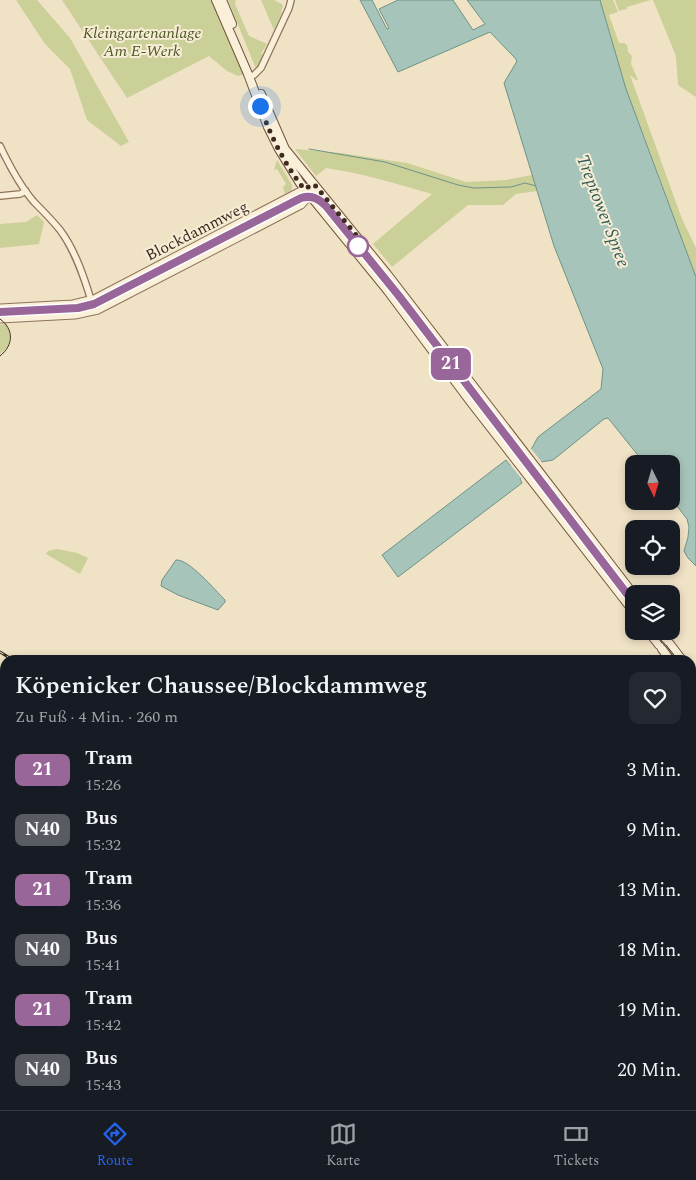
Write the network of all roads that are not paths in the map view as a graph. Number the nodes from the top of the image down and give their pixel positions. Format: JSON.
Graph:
{"nodes":[{"id":1,"x":216,"y":0,"type":"edge"},
{"id":2,"x":222,"y":0,"type":"edge"},
{"id":3,"x":289,"y":0,"type":"edge"},
{"id":4,"x":254,"y":75,"type":"junction"},
{"id":5,"x":0,"y":146,"type":"edge"},
{"id":6,"x":282,"y":149,"type":"junction"},
{"id":7,"x":316,"y":186,"type":"junction"},
{"id":8,"x":304,"y":189,"type":"junction"},
{"id":9,"x":26,"y":191,"type":"junction"},
{"id":10,"x":0,"y":196,"type":"edge"},
{"id":11,"x":310,"y":196,"type":"junction"},
{"id":12,"x":91,"y":300,"type":"junction"},
{"id":13,"x":0,"y":308,"type":"edge"},
{"id":14,"x":94,"y":311,"type":"junction"},
{"id":15,"x":0,"y":319,"type":"edge"},
{"id":16,"x":626,"y":585,"type":"edge"},
{"id":17,"x":625,"y":601,"type":"edge"},
{"id":18,"x":655,"y":640,"type":"edge"},
{"id":19,"x":667,"y":640,"type":"edge"},
{"id":20,"x":666,"y":655,"type":"edge"},
{"id":21,"x":678,"y":655,"type":"edge"}],
"edges":[{"from":1,"to":6,"type":"main road"},
{"from":2,"to":4,"type":"main road"},
{"from":3,"to":4,"type":"street"},
{"from":4,"to":6,"type":"main road"},
{"from":5,"to":9,"type":"street"},
{"from":6,"to":7,"type":"main road"},
{"from":6,"to":8,"type":"main road"},
{"from":7,"to":8,"type":"street","name":"Blockdammweg"},
{"from":7,"to":11,"type":"street","name":"Blockdammweg"},
{"from":7,"to":16,"type":"main road"},
{"from":8,"to":11,"type":"main road"},
{"from":8,"to":12,"type":"street","name":"Blockdammweg"},
{"from":9,"to":10,"type":"street"},
{"from":9,"to":12,"type":"street"},
{"from":11,"to":14,"type":"street","name":"Blockdammweg"},
{"from":11,"to":17,"type":"main road"},
{"from":12,"to":13,"type":"street","name":"Blockdammweg"},
{"from":12,"to":14,"type":"street"},
{"from":14,"to":15,"type":"street","name":"Blockdammweg"},
{"from":18,"to":20,"type":"main road"},
{"from":19,"to":21,"type":"main road"}]}
